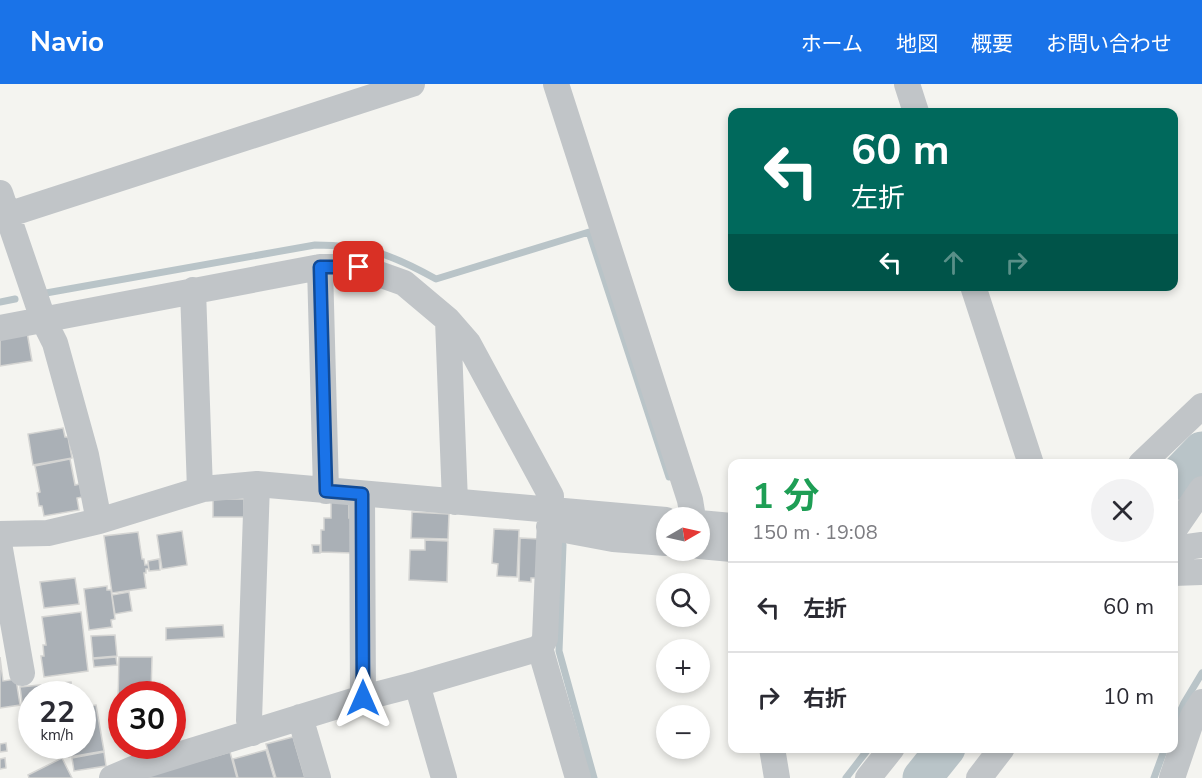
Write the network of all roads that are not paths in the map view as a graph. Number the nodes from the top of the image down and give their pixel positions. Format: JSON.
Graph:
{"nodes":[{"id":1,"x":412,"y":84,"type":"edge"},
{"id":2,"x":556,"y":84,"type":"edge"},
{"id":3,"x":906,"y":84,"type":"edge"},
{"id":4,"x":915,"y":108,"type":"edge"},
{"id":5,"x":4,"y":204,"type":"edge"},
{"id":6,"x":320,"y":267,"type":"junction"},
{"id":7,"x":193,"y":290,"type":"junction"},
{"id":8,"x":975,"y":291,"type":"edge"},
{"id":9,"x":43,"y":319,"type":"junction"},
{"id":10,"x":448,"y":320,"type":"junction"},
{"id":11,"x":0,"y":328,"type":"edge"},
{"id":12,"x":1202,"y":406,"type":"edge"},
{"id":13,"x":1028,"y":459,"type":"edge"},
{"id":14,"x":1146,"y":459,"type":"edge"},
{"id":15,"x":257,"y":484,"type":"junction"},
{"id":16,"x":1202,"y":489,"type":"edge"},
{"id":17,"x":200,"y":490,"type":"junction"},
{"id":18,"x":326,"y":491,"type":"junction"},
{"id":19,"x":362,"y":494,"type":"junction"},
{"id":20,"x":454,"y":502,"type":"junction"},
{"id":21,"x":691,"y":507,"type":"edge"},
{"id":22,"x":550,"y":519,"type":"junction"},
{"id":23,"x":99,"y":520,"type":"junction"},
{"id":24,"x":656,"y":520,"type":"edge"},
{"id":25,"x":710,"y":524,"type":"edge"},
{"id":26,"x":1178,"y":524,"type":"edge"},
{"id":27,"x":728,"y":526,"type":"edge"},
{"id":28,"x":0,"y":534,"type":"edge"},
{"id":29,"x":656,"y":542,"type":"edge"},
{"id":30,"x":1202,"y":545,"type":"edge"},
{"id":31,"x":710,"y":547,"type":"edge"},
{"id":32,"x":1178,"y":548,"type":"edge"},
{"id":33,"x":0,"y":549,"type":"edge"},
{"id":34,"x":728,"y":549,"type":"edge"},
{"id":35,"x":1202,"y":572,"type":"edge"},
{"id":36,"x":1178,"y":573,"type":"edge"},
{"id":37,"x":540,"y":648,"type":"junction"},
{"id":38,"x":22,"y":673,"type":"dead end"},
{"id":39,"x":417,"y":684,"type":"junction"},
{"id":40,"x":363,"y":698,"type":"junction"},
{"id":41,"x":1202,"y":702,"type":"edge"},
{"id":42,"x":300,"y":717,"type":"junction"},
{"id":43,"x":252,"y":733,"type":"junction"},
{"id":44,"x":773,"y":753,"type":"edge"},
{"id":45,"x":888,"y":753,"type":"edge"},
{"id":46,"x":998,"y":753,"type":"edge"},
{"id":47,"x":112,"y":778,"type":"edge"},
{"id":48,"x":318,"y":778,"type":"edge"},
{"id":49,"x":444,"y":778,"type":"edge"},
{"id":50,"x":578,"y":778,"type":"edge"},
{"id":51,"x":777,"y":778,"type":"edge"},
{"id":52,"x":868,"y":778,"type":"edge"},
{"id":53,"x":979,"y":778,"type":"edge"},
{"id":54,"x":1172,"y":778,"type":"edge"}],
"edges":[{"from":1,"to":5,"type":"street"},
{"from":2,"to":21,"type":"street"},
{"from":3,"to":4,"type":"street"},
{"from":5,"to":9,"type":"street"},
{"from":6,"to":7,"type":"street"},
{"from":6,"to":10,"type":"street"},
{"from":6,"to":18,"type":"street"},
{"from":7,"to":9,"type":"street"},
{"from":7,"to":17,"type":"street"},
{"from":8,"to":13,"type":"street"},
{"from":9,"to":11,"type":"street"},
{"from":9,"to":23,"type":"street"},
{"from":10,"to":20,"type":"street"},
{"from":10,"to":22,"type":"street"},
{"from":12,"to":14,"type":"street"},
{"from":15,"to":17,"type":"street"},
{"from":15,"to":18,"type":"street"},
{"from":15,"to":43,"type":"street"},
{"from":16,"to":26,"type":"street"},
{"from":17,"to":23,"type":"street"},
{"from":18,"to":19,"type":"street"},
{"from":19,"to":20,"type":"street"},
{"from":19,"to":40,"type":"street"},
{"from":20,"to":22,"type":"street"},
{"from":22,"to":24,"type":"street"},
{"from":22,"to":29,"type":"street"},
{"from":22,"to":37,"type":"street"},
{"from":23,"to":28,"type":"street"},
{"from":25,"to":27,"type":"street"},
{"from":30,"to":32,"type":"street"},
{"from":31,"to":34,"type":"street"},
{"from":33,"to":38,"type":"street"},
{"from":35,"to":36,"type":"street"},
{"from":37,"to":39,"type":"street"},
{"from":37,"to":50,"type":"street"},
{"from":39,"to":40,"type":"street"},
{"from":39,"to":49,"type":"street"},
{"from":40,"to":42,"type":"street"},
{"from":41,"to":54,"type":"street"},
{"from":42,"to":43,"type":"street"},
{"from":42,"to":48,"type":"street"},
{"from":43,"to":47,"type":"street"},
{"from":44,"to":51,"type":"street"},
{"from":45,"to":52,"type":"street"},
{"from":46,"to":53,"type":"street"}]}
